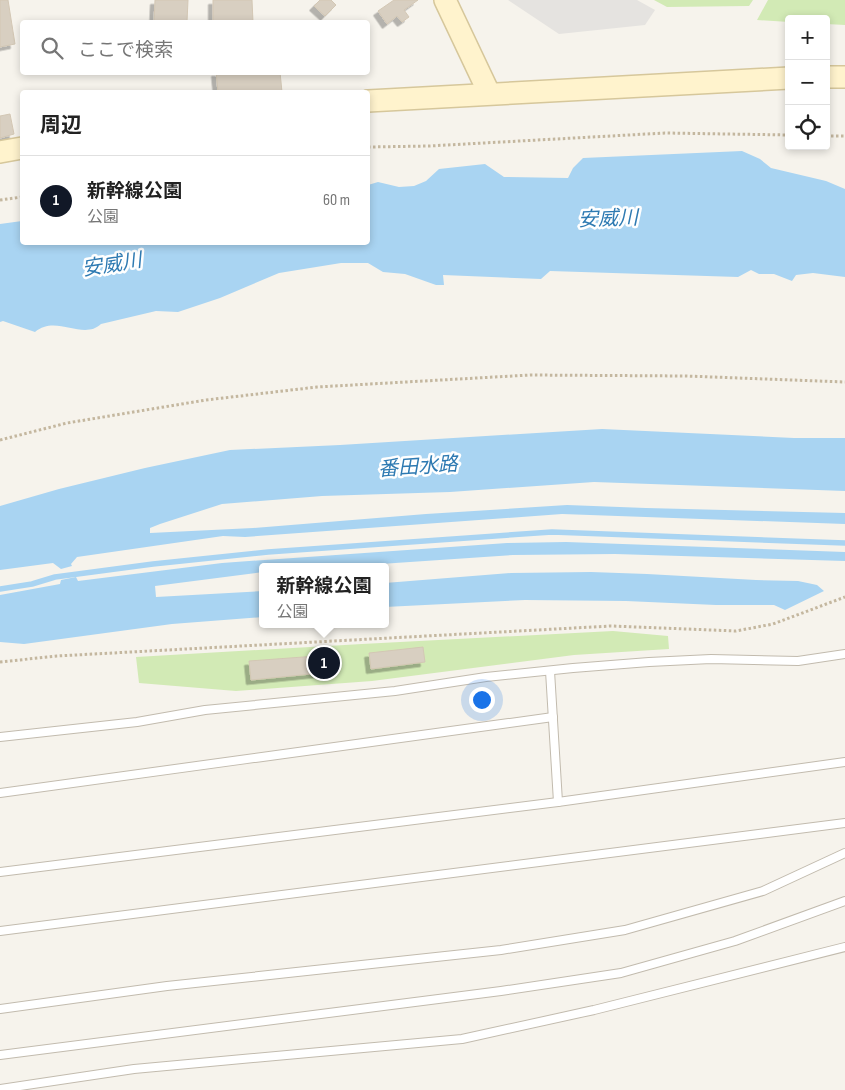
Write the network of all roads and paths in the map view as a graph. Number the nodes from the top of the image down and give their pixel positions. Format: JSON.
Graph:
{"nodes":[{"id":1,"x":445,"y":0,"type":"edge"},
{"id":2,"x":830,"y":77,"type":"edge"},
{"id":3,"x":845,"y":77,"type":"edge"},
{"id":4,"x":785,"y":78,"type":"edge"},
{"id":5,"x":489,"y":93,"type":"junction"},
{"id":6,"x":370,"y":101,"type":"edge"},
{"id":7,"x":785,"y":135,"type":"edge"},
{"id":8,"x":830,"y":136,"type":"edge"},
{"id":9,"x":845,"y":136,"type":"edge"},
{"id":10,"x":370,"y":147,"type":"edge"},
{"id":11,"x":20,"y":148,"type":"edge"},
{"id":12,"x":0,"y":152,"type":"edge"},
{"id":13,"x":20,"y":197,"type":"edge"},
{"id":14,"x":0,"y":200,"type":"edge"},
{"id":15,"x":845,"y":382,"type":"edge"},
{"id":16,"x":0,"y":440,"type":"edge"},
{"id":17,"x":845,"y":597,"type":"edge"},
{"id":18,"x":845,"y":654,"type":"edge"},
{"id":19,"x":0,"y":662,"type":"edge"},
{"id":20,"x":550,"y":670,"type":"junction"},
{"id":21,"x":553,"y":717,"type":"junction"},
{"id":22,"x":0,"y":737,"type":"edge"},
{"id":23,"x":845,"y":762,"type":"edge"},
{"id":24,"x":0,"y":792,"type":"edge"},
{"id":25,"x":558,"y":802,"type":"junction"},
{"id":26,"x":845,"y":823,"type":"edge"},
{"id":27,"x":845,"y":853,"type":"edge"},
{"id":28,"x":0,"y":872,"type":"edge"},
{"id":29,"x":845,"y":901,"type":"edge"},
{"id":30,"x":0,"y":931,"type":"edge"},
{"id":31,"x":845,"y":947,"type":"edge"},
{"id":32,"x":0,"y":1009,"type":"edge"},
{"id":33,"x":0,"y":1055,"type":"edge"},
{"id":34,"x":0,"y":1089,"type":"edge"}],
"edges":[{"from":1,"to":5,"type":"street"},
{"from":2,"to":3,"type":"street"},
{"from":4,"to":5,"type":"street"},
{"from":5,"to":6,"type":"street"},
{"from":7,"to":10,"type":"path"},
{"from":8,"to":9,"type":"path"},
{"from":11,"to":12,"type":"street"},
{"from":13,"to":14,"type":"path"},
{"from":15,"to":16,"type":"path"},
{"from":17,"to":19,"type":"path"},
{"from":18,"to":20,"type":"lane"},
{"from":20,"to":21,"type":"lane"},
{"from":20,"to":22,"type":"lane"},
{"from":21,"to":24,"type":"lane"},
{"from":21,"to":25,"type":"lane"},
{"from":23,"to":25,"type":"lane"},
{"from":25,"to":28,"type":"lane"},
{"from":26,"to":30,"type":"lane"},
{"from":27,"to":32,"type":"lane"},
{"from":29,"to":33,"type":"lane"},
{"from":31,"to":34,"type":"lane"}]}
